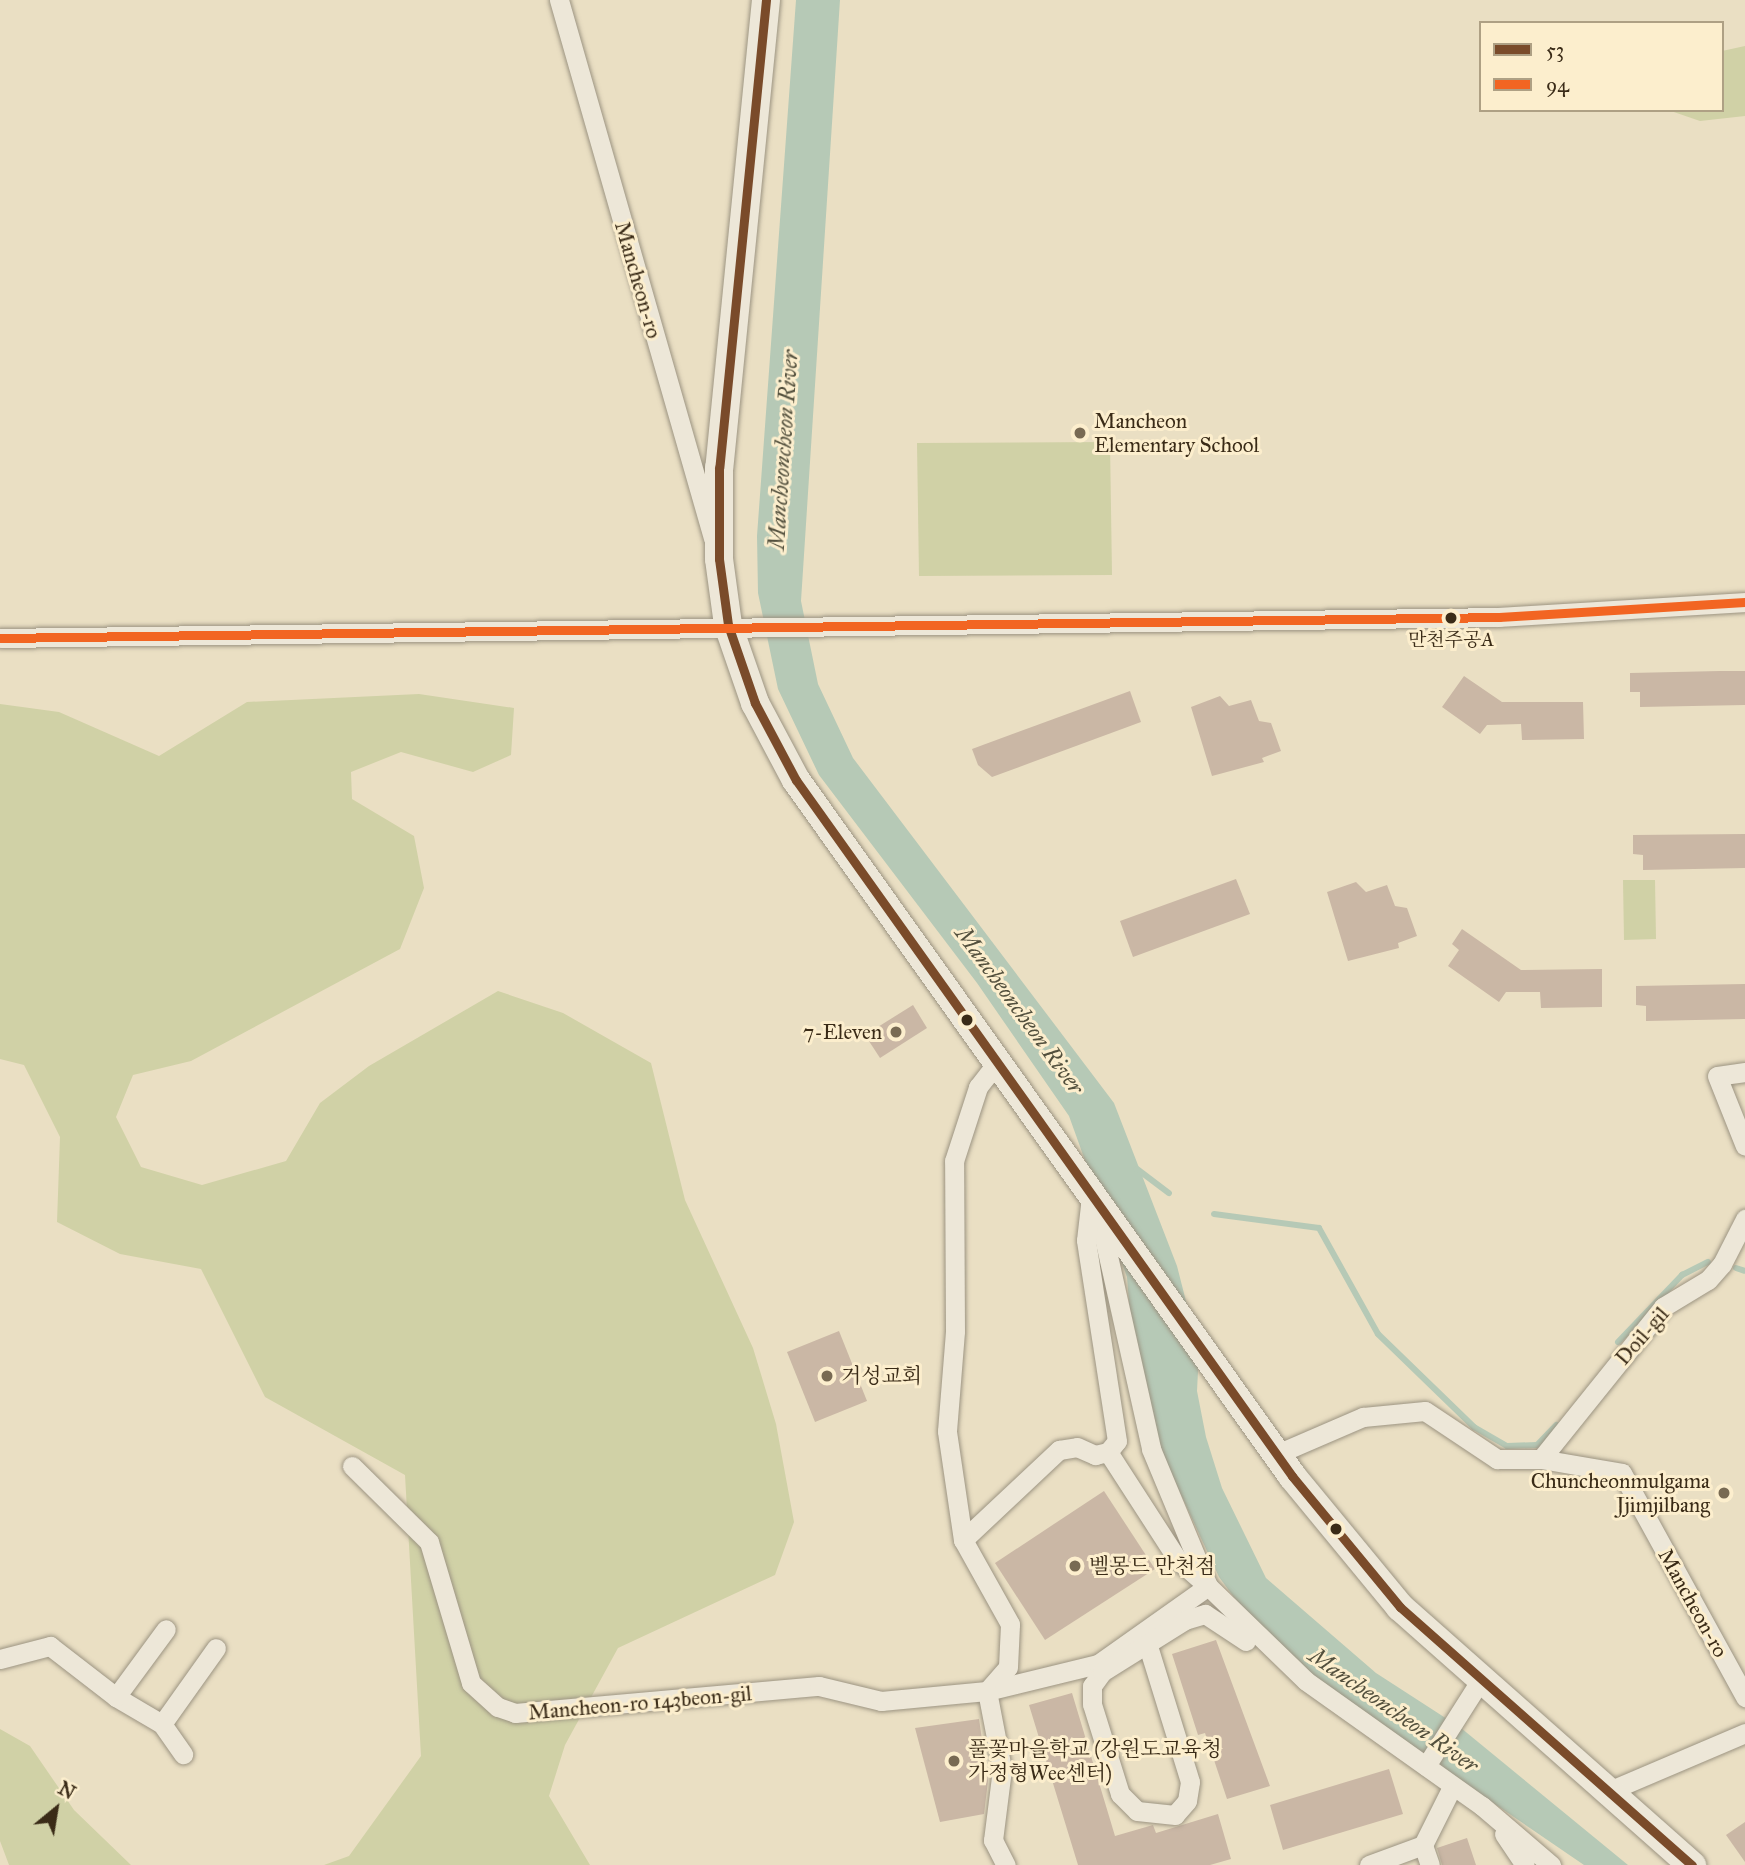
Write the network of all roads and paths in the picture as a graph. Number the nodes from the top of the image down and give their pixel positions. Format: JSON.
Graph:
{"nodes":[{"id":1,"x":559,"y":0,"type":"edge"},
{"id":2,"x":766,"y":0,"type":"edge"},
{"id":3,"x":719,"y":559,"type":"junction"},
{"id":4,"x":1745,"y":602,"type":"edge"},
{"id":5,"x":727,"y":625,"type":"junction"},
{"id":6,"x":0,"y":638,"type":"edge"},
{"id":7,"x":999,"y":1060,"type":"junction"},
{"id":8,"x":1745,"y":1072,"type":"edge"},
{"id":9,"x":1745,"y":1146,"type":"edge"},
{"id":10,"x":1097,"y":1205,"type":"junction"},
{"id":11,"x":1745,"y":1219,"type":"edge"},
{"id":12,"x":1108,"y":1452,"type":"junction"},
{"id":13,"x":1277,"y":1454,"type":"junction"},
{"id":14,"x":1541,"y":1459,"type":"junction"},
{"id":15,"x":352,"y":1466,"type":"dead end"},
{"id":16,"x":963,"y":1539,"type":"junction"},
{"id":17,"x":1208,"y":1586,"type":"junction"},
{"id":18,"x":166,"y":1629,"type":"dead end"},
{"id":19,"x":1148,"y":1646,"type":"junction"},
{"id":20,"x":216,"y":1648,"type":"dead end"},
{"id":21,"x":0,"y":1658,"type":"edge"},
{"id":22,"x":1480,"y":1681,"type":"junction"},
{"id":23,"x":987,"y":1691,"type":"junction"},
{"id":24,"x":116,"y":1697,"type":"junction"},
{"id":25,"x":1745,"y":1697,"type":"edge"},
{"id":26,"x":162,"y":1724,"type":"junction"},
{"id":27,"x":1745,"y":1733,"type":"edge"},
{"id":28,"x":183,"y":1754,"type":"dead end"},
{"id":29,"x":1425,"y":1763,"type":"junction"},
{"id":30,"x":1450,"y":1791,"type":"junction"},
{"id":31,"x":1609,"y":1791,"type":"junction"},
{"id":32,"x":1423,"y":1845,"type":"junction"},
{"id":33,"x":1006,"y":1865,"type":"edge"},
{"id":34,"x":1369,"y":1865,"type":"edge"},
{"id":35,"x":1430,"y":1865,"type":"edge"},
{"id":36,"x":1525,"y":1865,"type":"edge"},
{"id":37,"x":1551,"y":1865,"type":"edge"},
{"id":38,"x":1692,"y":1865,"type":"edge"}],
"edges":[{"from":1,"to":3,"type":"street","name":"Mancheon-ro"},
{"from":2,"to":3,"type":"street","name":"Mancheon-ro"},
{"from":3,"to":5,"type":"street","name":"Mancheon-ro"},
{"from":4,"to":5,"type":"street"},
{"from":5,"to":6,"type":"street"},
{"from":5,"to":7,"type":"street","name":"Mancheon-ro"},
{"from":7,"to":10,"type":"street","name":"Mancheon-ro"},
{"from":7,"to":16,"type":"street"},
{"from":8,"to":9,"type":"street"},
{"from":10,"to":12,"type":"street"},
{"from":10,"to":13,"type":"street","name":"Mancheon-ro"},
{"from":10,"to":17,"type":"street"},
{"from":11,"to":14,"type":"street","name":"Doil-gil"},
{"from":12,"to":16,"type":"street"},
{"from":12,"to":17,"type":"street"},
{"from":13,"to":14,"type":"street"},
{"from":13,"to":22,"type":"street"},
{"from":14,"to":25,"type":"street","name":"Mancheon-ro"},
{"from":15,"to":23,"type":"street","name":"Mancheon-ro 143beon-gil"},
{"from":16,"to":23,"type":"street"},
{"from":17,"to":23,"type":"street","name":"Mancheon-ro 143beon-gil"},
{"from":17,"to":29,"type":"street"},
{"from":18,"to":24,"type":"street"},
{"from":19,"to":19,"type":"street"},
{"from":19,"to":30,"type":"street"},
{"from":20,"to":26,"type":"street"},
{"from":21,"to":24,"type":"street"},
{"from":22,"to":29,"type":"street"},
{"from":22,"to":31,"type":"street"},
{"from":23,"to":33,"type":"street"},
{"from":24,"to":26,"type":"street"},
{"from":26,"to":28,"type":"street"},
{"from":27,"to":31,"type":"street"},
{"from":29,"to":37,"type":"street"},
{"from":30,"to":32,"type":"street"},
{"from":30,"to":36,"type":"street"},
{"from":31,"to":38,"type":"street"},
{"from":32,"to":34,"type":"street"},
{"from":32,"to":35,"type":"street"}]}
